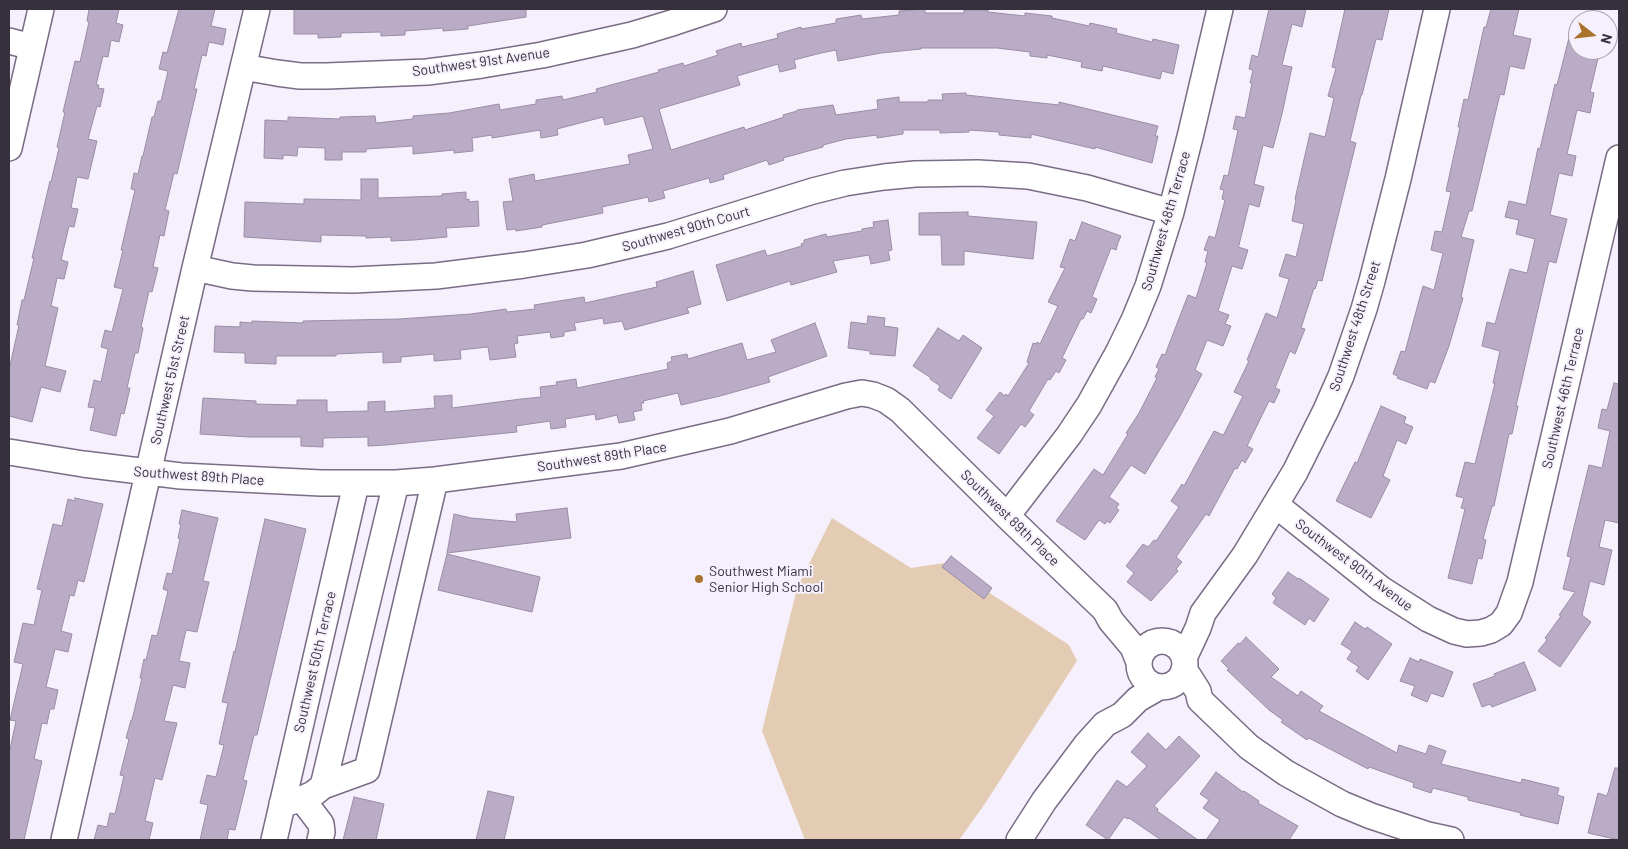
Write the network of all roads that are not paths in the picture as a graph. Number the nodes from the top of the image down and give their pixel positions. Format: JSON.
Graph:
{"nodes":[{"id":1,"x":41,"y":9,"type":"edge"},
{"id":2,"x":257,"y":9,"type":"edge"},
{"id":3,"x":714,"y":9,"type":"edge"},
{"id":4,"x":1437,"y":9,"type":"edge"},
{"id":5,"x":1217,"y":10,"type":"edge"},
{"id":6,"x":21,"y":44,"type":"edge"},
{"id":7,"x":243,"y":67,"type":"junction"},
{"id":8,"x":9,"y":148,"type":"edge"},
{"id":9,"x":1619,"y":158,"type":"edge"},
{"id":10,"x":1171,"y":212,"type":"junction"},
{"id":11,"x":195,"y":268,"type":"junction"},
{"id":12,"x":9,"y":452,"type":"edge"},
{"id":13,"x":150,"y":472,"type":"junction"},
{"id":14,"x":435,"y":480,"type":"junction"},
{"id":15,"x":396,"y":483,"type":"junction"},
{"id":16,"x":356,"y":484,"type":"junction"},
{"id":17,"x":1276,"y":505,"type":"junction"},
{"id":18,"x":1007,"y":516,"type":"junction"},
{"id":19,"x":1105,"y":610,"type":"junction"},
{"id":20,"x":1203,"y":613,"type":"junction"},
{"id":21,"x":1491,"y":630,"type":"joint"},
{"id":22,"x":1163,"y":641,"type":"junction"},
{"id":23,"x":1139,"y":666,"type":"junction"},
{"id":24,"x":1174,"y":675,"type":"junction"},
{"id":25,"x":1105,"y":724,"type":"junction"},
{"id":26,"x":323,"y":786,"type":"junction"},
{"id":27,"x":292,"y":802,"type":"junction"},
{"id":28,"x":1026,"y":838,"type":"edge"},
{"id":29,"x":64,"y":840,"type":"edge"},
{"id":30,"x":274,"y":840,"type":"edge"},
{"id":31,"x":320,"y":840,"type":"edge"},
{"id":32,"x":1452,"y":840,"type":"edge"}],
"edges":[{"from":1,"to":6,"type":"street"},
{"from":2,"to":7,"type":"street","name":"Southwest 51st Street"},
{"from":3,"to":7,"type":"street","name":"Southwest 91st Avenue"},
{"from":4,"to":17,"type":"street","name":"Southwest 48th Street"},
{"from":5,"to":10,"type":"street","name":"Southwest 48th Terrace"},
{"from":6,"to":8,"type":"street"},
{"from":7,"to":11,"type":"street","name":"Southwest 51st Street"},
{"from":9,"to":21,"type":"street","name":"Southwest 46th Terrace"},
{"from":10,"to":11,"type":"street","name":"Southwest 90th Court"},
{"from":10,"to":18,"type":"street","name":"Southwest 48th Terrace"},
{"from":11,"to":13,"type":"street","name":"Southwest 51st Street"},
{"from":12,"to":13,"type":"street","name":"Southwest 89th Place"},
{"from":13,"to":16,"type":"street","name":"Southwest 89th Place"},
{"from":13,"to":29,"type":"street","name":"Southwest 51st Street"},
{"from":14,"to":15,"type":"street","name":"Southwest 89th Place"},
{"from":14,"to":18,"type":"street","name":"Southwest 89th Place"},
{"from":14,"to":26,"type":"street"},
{"from":15,"to":16,"type":"street","name":"Southwest 89th Place"},
{"from":15,"to":26,"type":"street"},
{"from":16,"to":27,"type":"street","name":"Southwest 50th Terrace"},
{"from":17,"to":20,"type":"street","name":"Southwest 48th Street"},
{"from":17,"to":21,"type":"street","name":"Southwest 90th Avenue"},
{"from":18,"to":19,"type":"street","name":"Southwest 89th Place"},
{"from":19,"to":22,"type":"street","name":"Southwest 89th Place"},
{"from":19,"to":23,"type":"street","name":"Southwest 89th Place"},
{"from":20,"to":22,"type":"street","name":"Southwest 48th Street"},
{"from":20,"to":24,"type":"street","name":"Southwest 48th Street"},
{"from":22,"to":23,"type":"street","name":"Southwest 48th Street"},
{"from":22,"to":24,"type":"street"},
{"from":23,"to":24,"type":"street"},
{"from":23,"to":25,"type":"street","name":"Southwest 48th Street"},
{"from":24,"to":25,"type":"street","name":"Southwest 48th Street"},
{"from":24,"to":32,"type":"street"},
{"from":25,"to":28,"type":"street","name":"Southwest 48th Street"},
{"from":26,"to":27,"type":"street"},
{"from":27,"to":30,"type":"street","name":"Southwest 50th Terrace"},
{"from":27,"to":31,"type":"street"}]}
